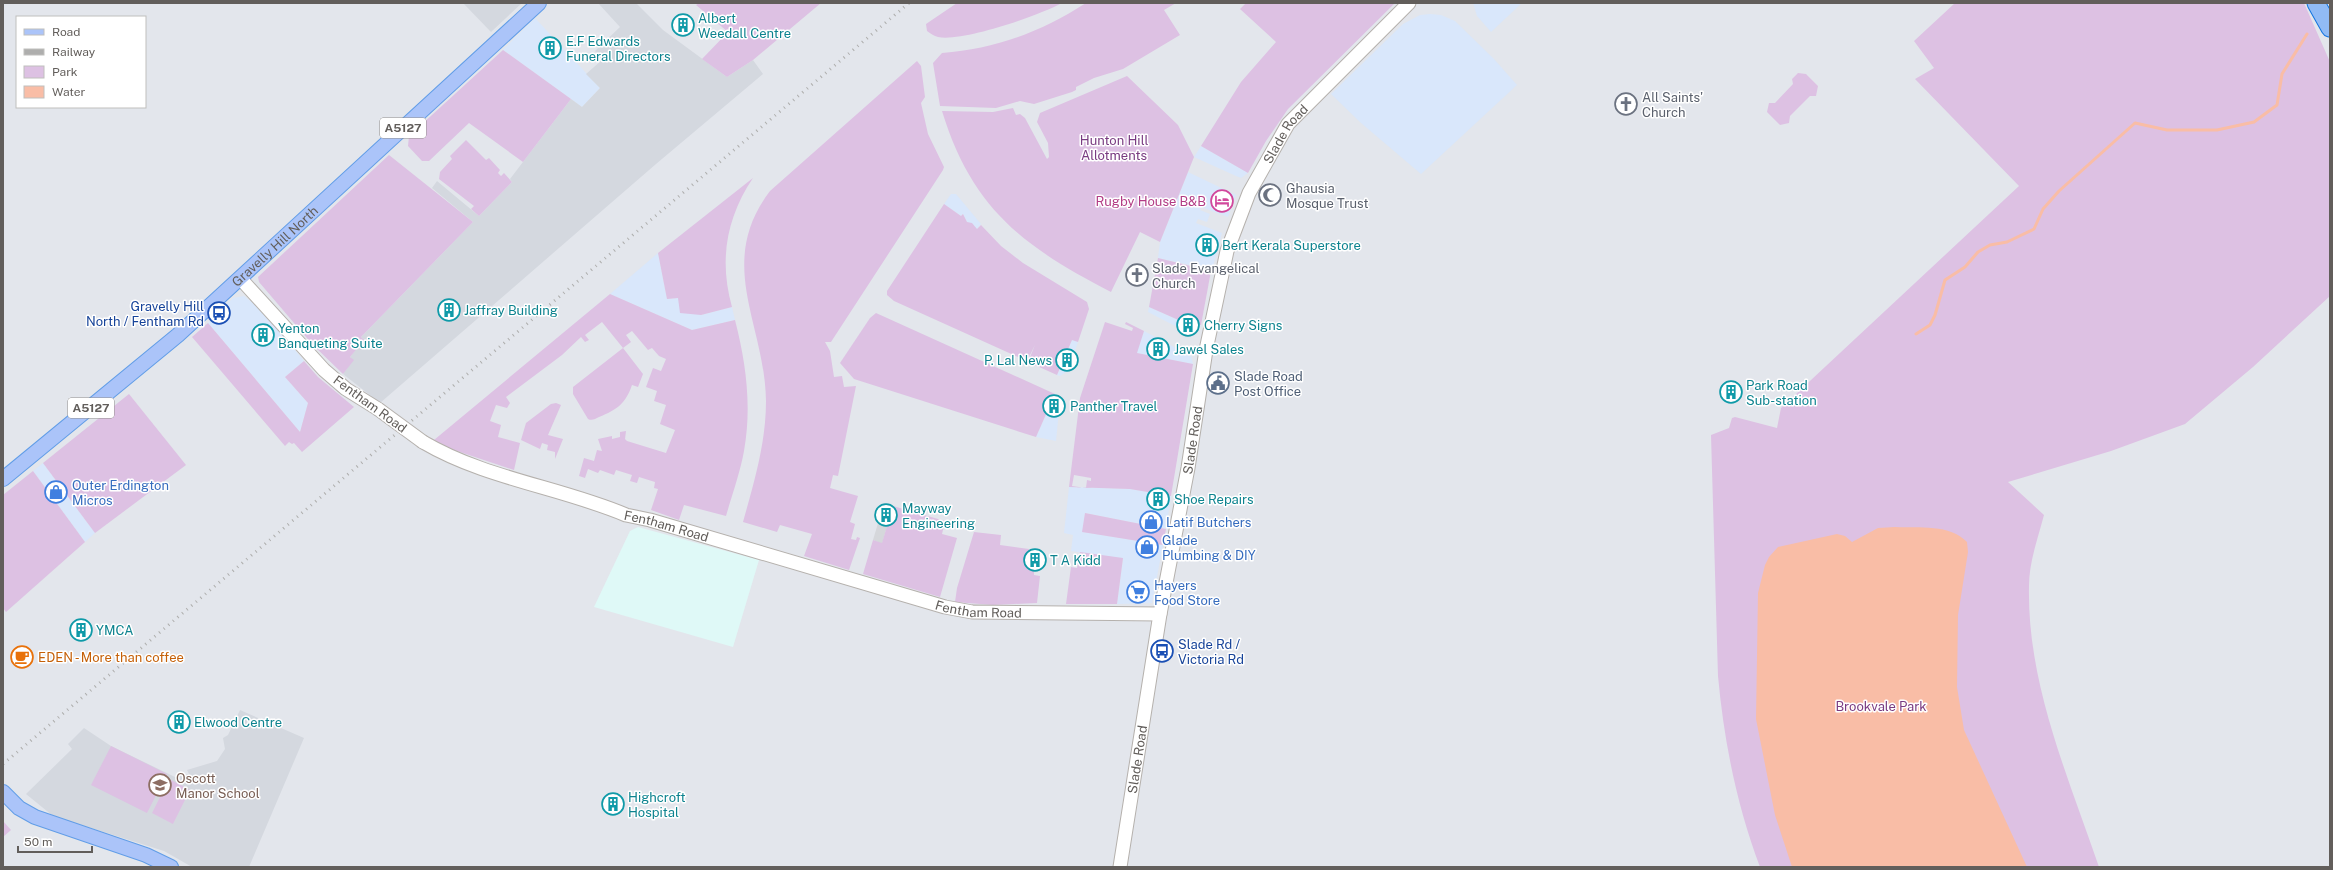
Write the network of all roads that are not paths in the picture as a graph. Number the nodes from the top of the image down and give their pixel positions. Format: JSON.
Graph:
{"nodes":[{"id":1,"x":539,"y":3,"type":"edge"},
{"id":2,"x":1409,"y":3,"type":"edge"},
{"id":3,"x":2316,"y":3,"type":"edge"},
{"id":4,"x":2330,"y":28,"type":"edge"},
{"id":5,"x":240,"y":278,"type":"junction"},
{"id":6,"x":3,"y":479,"type":"edge"},
{"id":7,"x":1160,"y":614,"type":"junction"},
{"id":8,"x":4,"y":793,"type":"edge"},
{"id":9,"x":171,"y":867,"type":"edge"},
{"id":10,"x":1120,"y":867,"type":"edge"}],
"edges":[{"from":1,"to":5,"type":"main road","name":"Gravelly Hill North","number":"A5127"},
{"from":2,"to":7,"type":"street","name":"Slade Road"},
{"from":3,"to":4,"type":"highway"},
{"from":5,"to":6,"type":"main road","name":"Gravelly Hill North","number":"A5127"},
{"from":5,"to":7,"type":"street","name":"Fentham Road","bridge":true},
{"from":7,"to":10,"type":"street","name":"Slade Road"},
{"from":8,"to":9,"type":"main road"}]}
